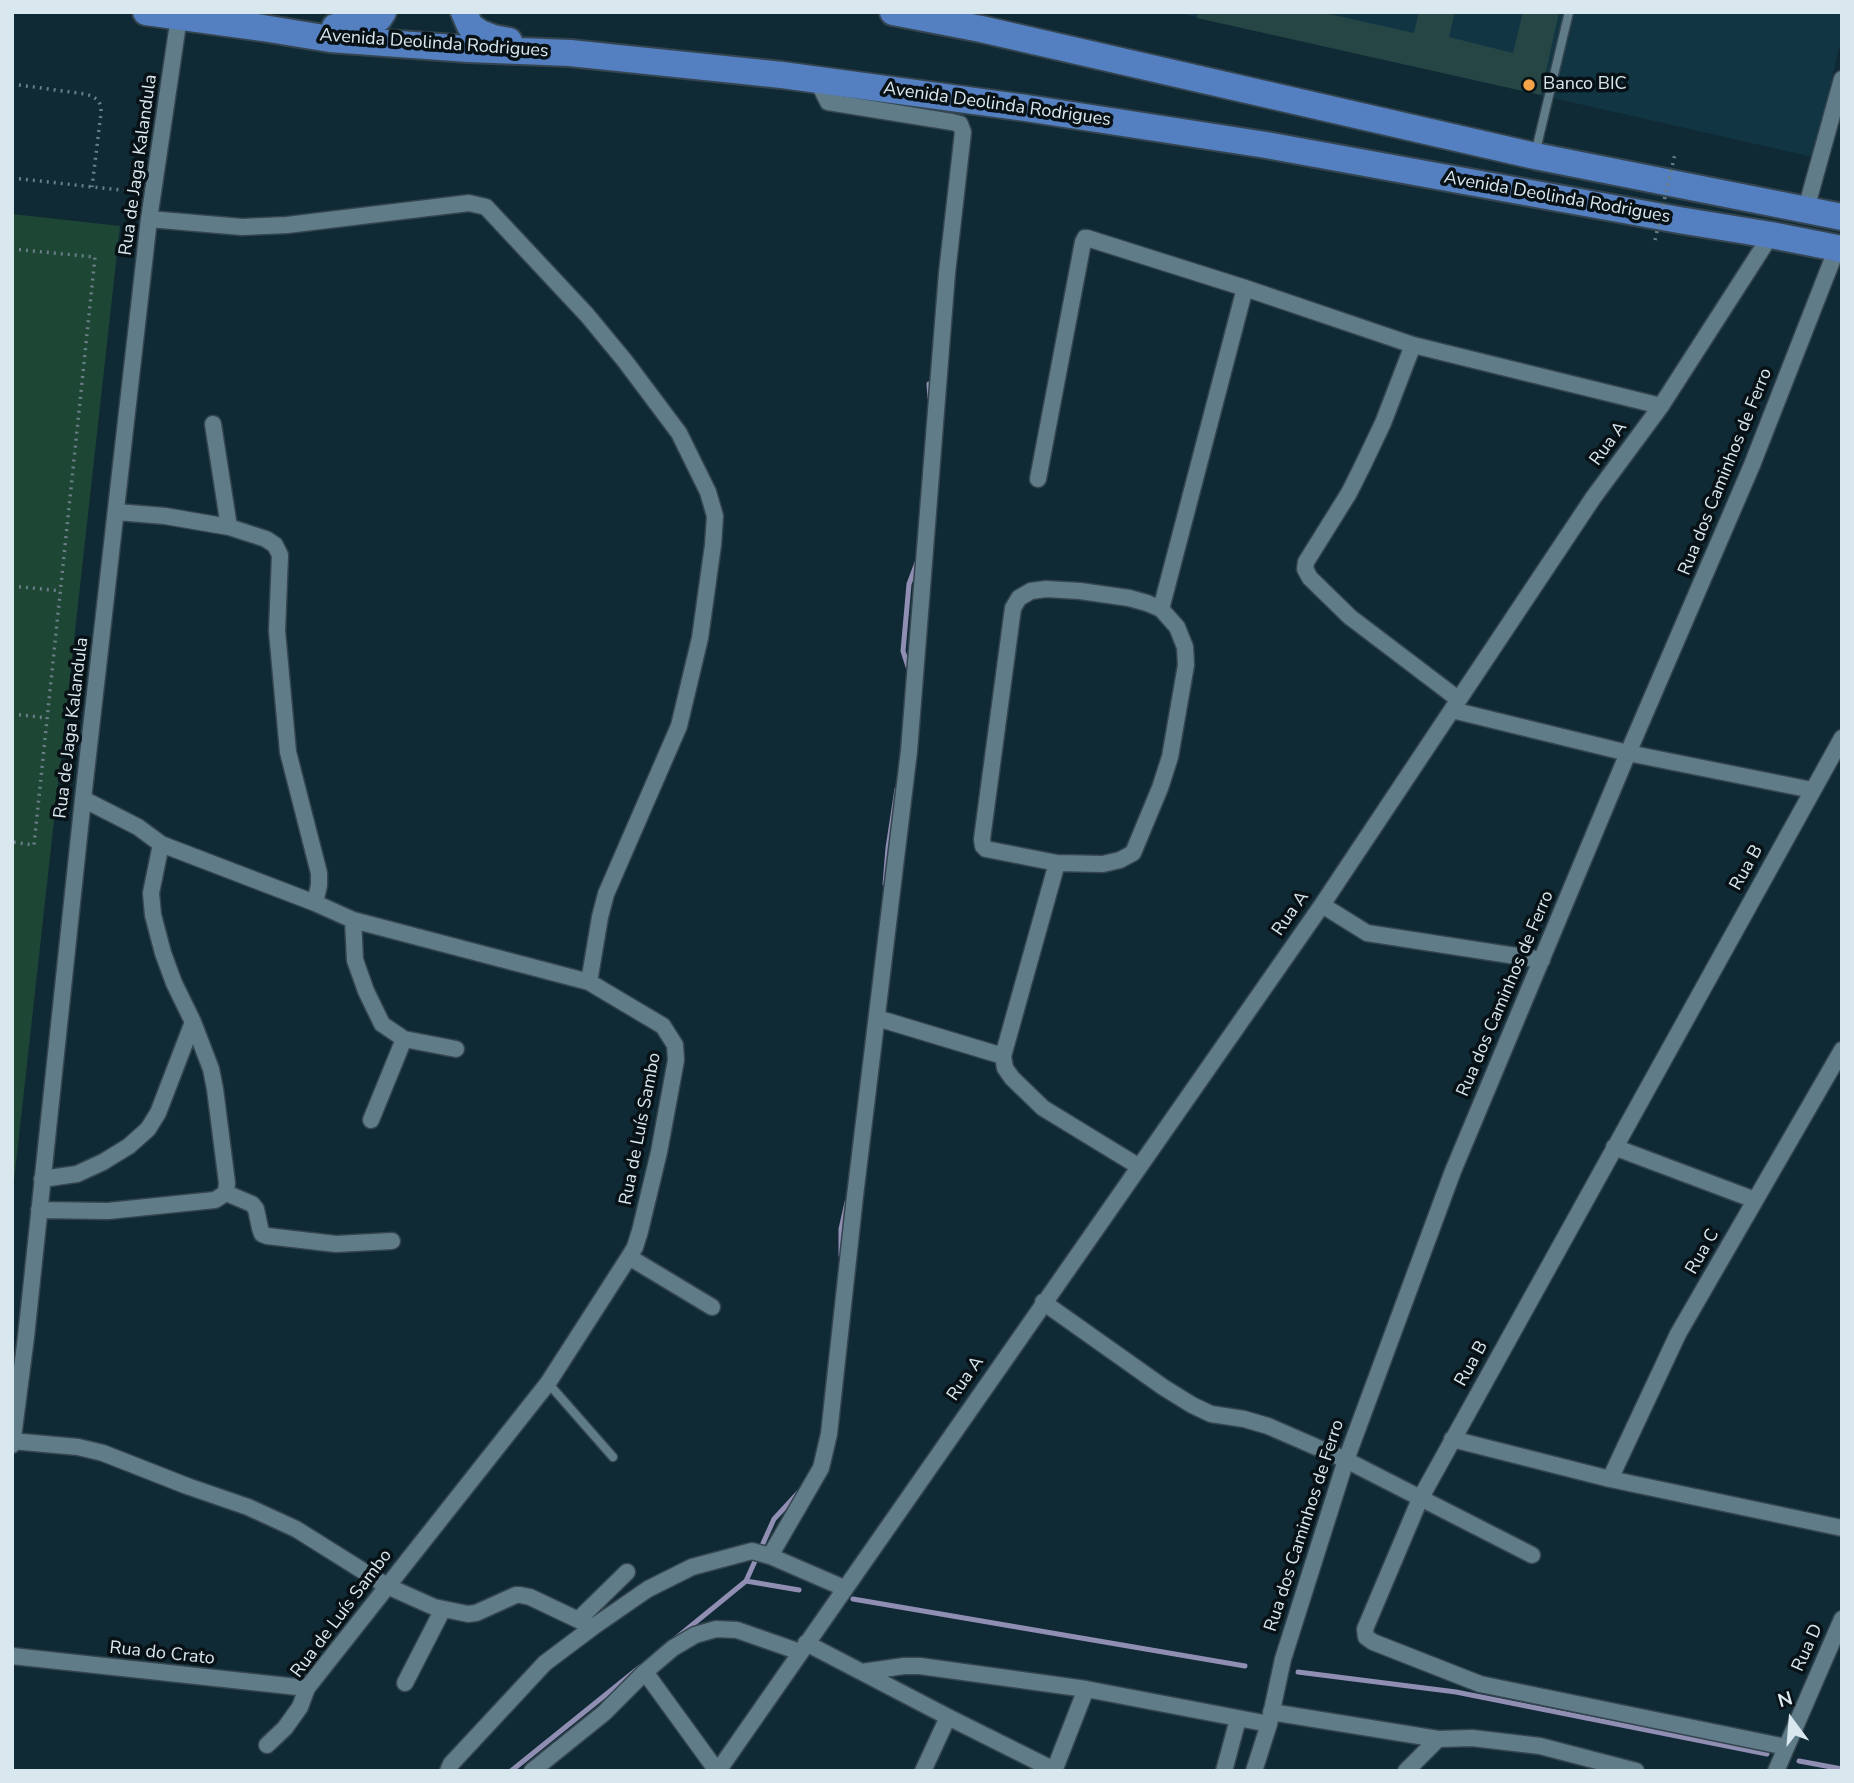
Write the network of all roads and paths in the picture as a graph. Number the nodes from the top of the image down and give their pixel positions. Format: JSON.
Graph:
{"nodes":[{"id":1,"x":146,"y":12,"type":"edge"},
{"id":2,"x":383,"y":12,"type":"edge"},
{"id":3,"x":464,"y":12,"type":"edge"},
{"id":4,"x":893,"y":12,"type":"edge"},
{"id":5,"x":1569,"y":12,"type":"edge"},
{"id":6,"x":179,"y":17,"type":"junction"},
{"id":7,"x":263,"y":28,"type":"junction"},
{"id":8,"x":570,"y":52,"type":"junction"},
{"id":9,"x":1842,"y":79,"type":"edge"},
{"id":10,"x":817,"y":80,"type":"junction"},
{"id":11,"x":12,"y":84,"type":"edge"},
{"id":12,"x":1675,"y":155,"type":"dead end"},
{"id":13,"x":1535,"y":156,"type":"junction"},
{"id":14,"x":12,"y":178,"type":"edge"},
{"id":15,"x":92,"y":187,"type":"junction"},
{"id":16,"x":130,"y":191,"type":"dead end"},
{"id":17,"x":1806,"y":209,"type":"junction"},
{"id":18,"x":1842,"y":216,"type":"edge"},
{"id":19,"x":149,"y":219,"type":"junction"},
{"id":20,"x":1771,"y":235,"type":"junction"},
{"id":21,"x":1655,"y":240,"type":"dead end"},
{"id":22,"x":1839,"y":248,"type":"edge"},
{"id":23,"x":12,"y":249,"type":"edge"},
{"id":24,"x":1245,"y":288,"type":"junction"},
{"id":25,"x":1413,"y":345,"type":"junction"},
{"id":26,"x":1661,"y":406,"type":"junction"},
{"id":27,"x":213,"y":424,"type":"dead end"},
{"id":28,"x":1038,"y":479,"type":"dead end"},
{"id":29,"x":117,"y":512,"type":"junction"},
{"id":30,"x":229,"y":527,"type":"junction"},
{"id":31,"x":12,"y":586,"type":"edge"},
{"id":32,"x":61,"y":591,"type":"junction"},
{"id":33,"x":1161,"y":609,"type":"junction"},
{"id":34,"x":1455,"y":705,"type":"junction"},
{"id":35,"x":12,"y":714,"type":"edge"},
{"id":36,"x":47,"y":718,"type":"junction"},
{"id":37,"x":1842,"y":738,"type":"edge"},
{"id":38,"x":1628,"y":753,"type":"junction"},
{"id":39,"x":1812,"y":790,"type":"junction"},
{"id":40,"x":83,"y":799,"type":"junction"},
{"id":41,"x":12,"y":842,"type":"edge"},
{"id":42,"x":161,"y":844,"type":"junction"},
{"id":43,"x":1057,"y":863,"type":"junction"},
{"id":44,"x":315,"y":903,"type":"junction"},
{"id":45,"x":1322,"y":905,"type":"junction"},
{"id":46,"x":353,"y":920,"type":"junction"},
{"id":47,"x":1542,"y":960,"type":"junction"},
{"id":48,"x":589,"y":982,"type":"junction"},
{"id":49,"x":877,"y":1018,"type":"junction"},
{"id":50,"x":193,"y":1022,"type":"junction"},
{"id":51,"x":404,"y":1039,"type":"junction"},
{"id":52,"x":456,"y":1049,"type":"dead end"},
{"id":53,"x":1842,"y":1051,"type":"edge"},
{"id":54,"x":1003,"y":1056,"type":"junction"},
{"id":55,"x":371,"y":1120,"type":"dead end"},
{"id":56,"x":1614,"y":1147,"type":"junction"},
{"id":57,"x":1138,"y":1166,"type":"junction"},
{"id":58,"x":42,"y":1179,"type":"junction"},
{"id":59,"x":226,"y":1193,"type":"junction"},
{"id":60,"x":1755,"y":1200,"type":"junction"},
{"id":61,"x":39,"y":1210,"type":"junction"},
{"id":62,"x":392,"y":1241,"type":"dead end"},
{"id":63,"x":629,"y":1258,"type":"junction"},
{"id":64,"x":1043,"y":1302,"type":"junction"},
{"id":65,"x":712,"y":1307,"type":"dead end"},
{"id":66,"x":19,"y":1336,"type":"edge"},
{"id":67,"x":548,"y":1383,"type":"junction"},
{"id":68,"x":1452,"y":1438,"type":"junction"},
{"id":69,"x":12,"y":1442,"type":"edge"},
{"id":70,"x":613,"y":1457,"type":"dead end"},
{"id":71,"x":1346,"y":1460,"type":"junction"},
{"id":72,"x":1611,"y":1479,"type":"junction"},
{"id":73,"x":1420,"y":1499,"type":"junction"},
{"id":74,"x":1842,"y":1528,"type":"edge"},
{"id":75,"x":1532,"y":1555,"type":"dead end"},
{"id":76,"x":770,"y":1556,"type":"junction"},
{"id":77,"x":627,"y":1572,"type":"dead end"},
{"id":78,"x":387,"y":1586,"type":"junction"},
{"id":79,"x":844,"y":1588,"type":"junction"},
{"id":80,"x":443,"y":1609,"type":"junction"},
{"id":81,"x":1842,"y":1619,"type":"edge"},
{"id":82,"x":585,"y":1624,"type":"junction"},
{"id":83,"x":807,"y":1642,"type":"junction"},
{"id":84,"x":12,"y":1656,"type":"edge"},
{"id":85,"x":645,"y":1672,"type":"junction"},
{"id":86,"x":862,"y":1672,"type":"junction"},
{"id":87,"x":405,"y":1683,"type":"dead end"},
{"id":88,"x":307,"y":1688,"type":"junction"},
{"id":89,"x":1086,"y":1689,"type":"junction"},
{"id":90,"x":948,"y":1717,"type":"junction"},
{"id":91,"x":1270,"y":1718,"type":"junction"},
{"id":92,"x":1238,"y":1719,"type":"junction"},
{"id":93,"x":1438,"y":1739,"type":"junction"},
{"id":94,"x":267,"y":1745,"type":"dead end"},
{"id":95,"x":1786,"y":1746,"type":"junction"},
{"id":96,"x":448,"y":1771,"type":"edge"},
{"id":97,"x":532,"y":1771,"type":"edge"},
{"id":98,"x":717,"y":1771,"type":"edge"},
{"id":99,"x":923,"y":1771,"type":"edge"},
{"id":100,"x":1055,"y":1771,"type":"edge"},
{"id":101,"x":1224,"y":1771,"type":"edge"},
{"id":102,"x":1254,"y":1771,"type":"edge"},
{"id":103,"x":1406,"y":1771,"type":"edge"},
{"id":104,"x":1636,"y":1771,"type":"edge"},
{"id":105,"x":1776,"y":1771,"type":"edge"}],
"edges":[{"from":1,"to":6,"type":"highway","name":"Avenida Deolinda Rodrigues"},
{"from":2,"to":7,"type":"highway"},
{"from":3,"to":8,"type":"highway"},
{"from":4,"to":13,"type":"highway","name":"Avenida Deolinda Rodrigues"},
{"from":5,"to":13,"type":"lane"},
{"from":6,"to":7,"type":"highway","name":"Avenida Deolinda Rodrigues"},
{"from":6,"to":19,"type":"street","name":"Rua de Jaga Kalandula"},
{"from":7,"to":8,"type":"highway","name":"Avenida Deolinda Rodrigues"},
{"from":8,"to":10,"type":"highway","name":"Avenida Deolinda Rodrigues"},
{"from":9,"to":17,"type":"street"},
{"from":10,"to":20,"type":"highway","name":"Avenida Deolinda Rodrigues"},
{"from":10,"to":49,"type":"street"},
{"from":11,"to":15,"type":"path"},
{"from":12,"to":21,"type":"path","bridge":true},
{"from":13,"to":17,"type":"highway","name":"Avenida Deolinda Rodrigues"},
{"from":14,"to":15,"type":"path"},
{"from":15,"to":16,"type":"path"},
{"from":17,"to":18,"type":"highway","name":"Avenida Deolinda Rodrigues"},
{"from":19,"to":29,"type":"street","name":"Rua de Jaga Kalandula"},
{"from":19,"to":48,"type":"street"},
{"from":20,"to":22,"type":"highway","name":"Avenida Deolinda Rodrigues"},
{"from":20,"to":26,"type":"street","name":"Rua A"},
{"from":22,"to":38,"type":"street","name":"Rua dos Caminhos de Ferro"},
{"from":23,"to":32,"type":"path"},
{"from":24,"to":25,"type":"street"},
{"from":24,"to":28,"type":"street"},
{"from":24,"to":33,"type":"street"},
{"from":25,"to":26,"type":"street"},
{"from":25,"to":34,"type":"street"},
{"from":26,"to":34,"type":"street","name":"Rua A"},
{"from":27,"to":30,"type":"street"},
{"from":29,"to":30,"type":"street"},
{"from":29,"to":40,"type":"street","name":"Rua de Jaga Kalandula"},
{"from":30,"to":44,"type":"street"},
{"from":31,"to":32,"type":"path"},
{"from":32,"to":36,"type":"path"},
{"from":33,"to":43,"type":"street"},
{"from":33,"to":43,"type":"street"},
{"from":34,"to":38,"type":"street"},
{"from":34,"to":45,"type":"street","name":"Rua A"},
{"from":35,"to":36,"type":"path"},
{"from":36,"to":41,"type":"path"},
{"from":37,"to":39,"type":"street","name":"Rua B"},
{"from":38,"to":39,"type":"street"},
{"from":38,"to":47,"type":"street","name":"Rua dos Caminhos de Ferro"},
{"from":39,"to":56,"type":"street","name":"Rua B"},
{"from":40,"to":42,"type":"street","name":"Rua de Luís Sambo"},
{"from":40,"to":58,"type":"street","name":"Rua de Jaga Kalandula"},
{"from":42,"to":44,"type":"street","name":"Rua de Luís Sambo"},
{"from":42,"to":50,"type":"street"},
{"from":43,"to":54,"type":"street"},
{"from":44,"to":46,"type":"street","name":"Rua de Luís Sambo"},
{"from":45,"to":47,"type":"street"},
{"from":45,"to":57,"type":"street","name":"Rua A"},
{"from":46,"to":48,"type":"street","name":"Rua de Luís Sambo"},
{"from":46,"to":51,"type":"street"},
{"from":47,"to":71,"type":"street","name":"Rua dos Caminhos de Ferro"},
{"from":48,"to":63,"type":"street","name":"Rua de Luís Sambo"},
{"from":49,"to":54,"type":"street"},
{"from":49,"to":76,"type":"street"},
{"from":50,"to":58,"type":"street"},
{"from":50,"to":59,"type":"street"},
{"from":51,"to":52,"type":"street"},
{"from":51,"to":55,"type":"street"},
{"from":53,"to":60,"type":"street","name":"Rua C"},
{"from":54,"to":57,"type":"street"},
{"from":56,"to":60,"type":"street"},
{"from":56,"to":68,"type":"street","name":"Rua B"},
{"from":57,"to":64,"type":"street","name":"Rua A"},
{"from":58,"to":61,"type":"street","name":"Rua de Jaga Kalandula"},
{"from":59,"to":61,"type":"street"},
{"from":59,"to":62,"type":"street"},
{"from":60,"to":72,"type":"street","name":"Rua C"},
{"from":61,"to":66,"type":"street","name":"Rua de Jaga Kalandula"},
{"from":63,"to":65,"type":"street"},
{"from":63,"to":67,"type":"street","name":"Rua de Luís Sambo"},
{"from":64,"to":71,"type":"street"},
{"from":64,"to":79,"type":"street","name":"Rua A"},
{"from":66,"to":69,"type":"street","name":"Rua de Jaga Kalandula"},
{"from":67,"to":70,"type":"lane"},
{"from":67,"to":78,"type":"street","name":"Rua de Luís Sambo"},
{"from":68,"to":72,"type":"street"},
{"from":68,"to":73,"type":"street","name":"Rua B"},
{"from":69,"to":78,"type":"street"},
{"from":71,"to":73,"type":"street"},
{"from":71,"to":91,"type":"street","name":"Rua dos Caminhos de Ferro"},
{"from":72,"to":74,"type":"street"},
{"from":73,"to":75,"type":"street"},
{"from":73,"to":95,"type":"street","name":"Rua B"},
{"from":76,"to":79,"type":"street"},
{"from":76,"to":82,"type":"street"},
{"from":77,"to":82,"type":"street"},
{"from":78,"to":80,"type":"street"},
{"from":78,"to":88,"type":"street","name":"Rua de Luís Sambo"},
{"from":79,"to":83,"type":"street","name":"Rua A"},
{"from":80,"to":82,"type":"street"},
{"from":80,"to":87,"type":"street"},
{"from":81,"to":95,"type":"street","name":"Rua D"},
{"from":82,"to":96,"type":"street"},
{"from":83,"to":85,"type":"street"},
{"from":83,"to":86,"type":"street"},
{"from":83,"to":98,"type":"street"},
{"from":84,"to":88,"type":"street","name":"Rua do Crato"},
{"from":85,"to":97,"type":"street"},
{"from":85,"to":98,"type":"street"},
{"from":86,"to":89,"type":"street"},
{"from":86,"to":90,"type":"street"},
{"from":88,"to":94,"type":"street","name":"Rua de Luís Sambo"},
{"from":89,"to":92,"type":"street"},
{"from":89,"to":100,"type":"street"},
{"from":90,"to":99,"type":"street"},
{"from":90,"to":100,"type":"street"},
{"from":91,"to":92,"type":"street"},
{"from":91,"to":93,"type":"street"},
{"from":91,"to":102,"type":"street","name":"Rua dos Caminhos de Ferro"},
{"from":92,"to":101,"type":"street"},
{"from":93,"to":103,"type":"street"},
{"from":93,"to":104,"type":"street"},
{"from":95,"to":105,"type":"street","name":"Rua D"}]}
